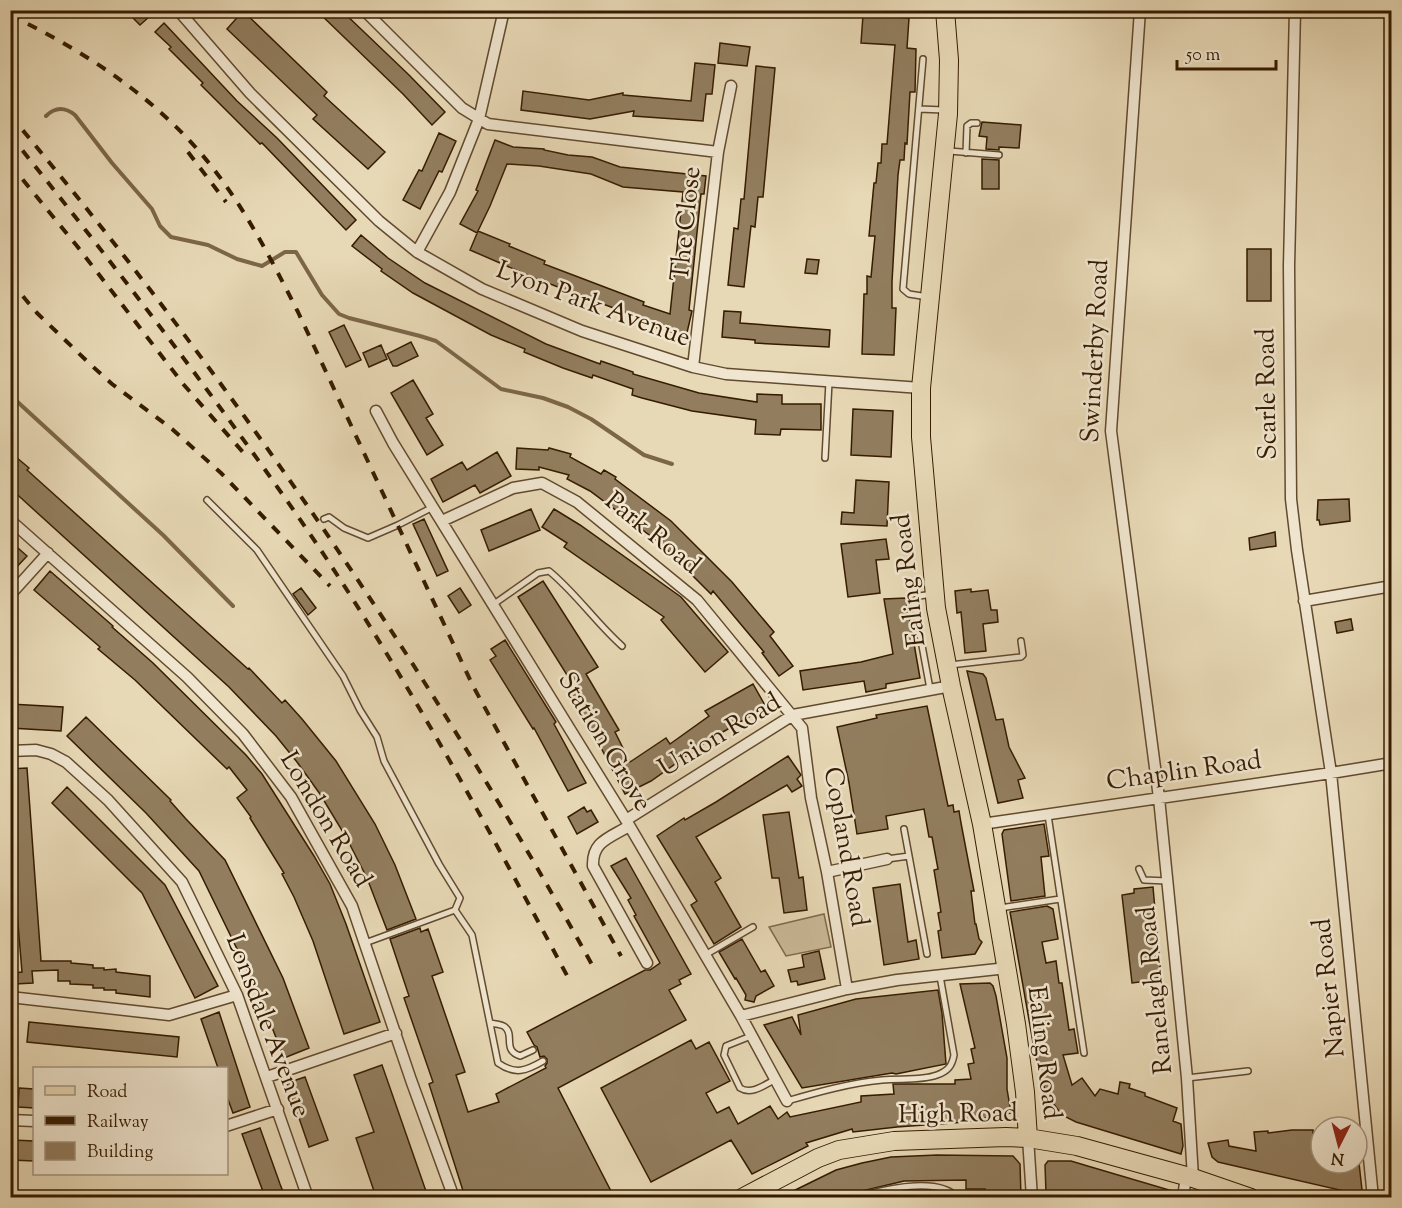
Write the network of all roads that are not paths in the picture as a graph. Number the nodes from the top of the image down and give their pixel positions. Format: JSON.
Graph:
{"nodes":[{"id":1,"x":178,"y":10,"type":"edge"},
{"id":2,"x":364,"y":10,"type":"edge"},
{"id":3,"x":504,"y":10,"type":"edge"},
{"id":4,"x":945,"y":10,"type":"edge"},
{"id":5,"x":1140,"y":10,"type":"edge"},
{"id":6,"x":1295,"y":10,"type":"edge"},
{"id":7,"x":923,"y":59,"type":"dead end"},
{"id":8,"x":731,"y":86,"type":"dead end"},
{"id":9,"x":919,"y":109,"type":"junction"},
{"id":10,"x":948,"y":111,"type":"junction"},
{"id":11,"x":478,"y":119,"type":"junction"},
{"id":12,"x":977,"y":123,"type":"dead end"},
{"id":13,"x":944,"y":150,"type":"junction"},
{"id":14,"x":718,"y":152,"type":"junction"},
{"id":15,"x":966,"y":153,"type":"junction"},
{"id":16,"x":999,"y":155,"type":"dead end"},
{"id":17,"x":417,"y":252,"type":"junction"},
{"id":18,"x":930,"y":297,"type":"junction"},
{"id":19,"x":693,"y":367,"type":"junction"},
{"id":20,"x":829,"y":382,"type":"junction"},
{"id":21,"x":921,"y":388,"type":"junction"},
{"id":22,"x":376,"y":411,"type":"dead end"},
{"id":23,"x":825,"y":458,"type":"dead end"},
{"id":24,"x":207,"y":500,"type":"dead end"},
{"id":25,"x":433,"y":507,"type":"junction"},
{"id":26,"x":324,"y":519,"type":"dead end"},
{"id":27,"x":10,"y":520,"type":"edge"},
{"id":28,"x":442,"y":521,"type":"junction"},
{"id":29,"x":48,"y":553,"type":"junction"},
{"id":30,"x":1392,"y":586,"type":"edge"},
{"id":31,"x":934,"y":594,"type":"junction"},
{"id":32,"x":10,"y":595,"type":"edge"},
{"id":33,"x":1304,"y":601,"type":"junction"},
{"id":34,"x":494,"y":604,"type":"junction"},
{"id":35,"x":1021,"y":640,"type":"dead end"},
{"id":36,"x":622,"y":646,"type":"dead end"},
{"id":37,"x":947,"y":665,"type":"junction"},
{"id":38,"x":951,"y":686,"type":"junction"},
{"id":39,"x":930,"y":690,"type":"junction"},
{"id":40,"x":793,"y":715,"type":"junction"},
{"id":41,"x":10,"y":751,"type":"edge"},
{"id":42,"x":1392,"y":763,"type":"edge"},
{"id":43,"x":1331,"y":773,"type":"junction"},
{"id":44,"x":1159,"y":798,"type":"junction"},
{"id":45,"x":1048,"y":813,"type":"junction"},
{"id":46,"x":627,"y":823,"type":"junction"},
{"id":47,"x":982,"y":824,"type":"junction"},
{"id":48,"x":904,"y":829,"type":"dead end"},
{"id":49,"x":909,"y":856,"type":"junction"},
{"id":50,"x":887,"y":860,"type":"joint"},
{"id":51,"x":1139,"y":869,"type":"dead end"},
{"id":52,"x":827,"y":872,"type":"junction"},
{"id":53,"x":1168,"y":882,"type":"junction"},
{"id":54,"x":1060,"y":899,"type":"junction"},
{"id":55,"x":996,"y":908,"type":"junction"},
{"id":56,"x":455,"y":910,"type":"junction"},
{"id":57,"x":753,"y":927,"type":"dead end"},
{"id":58,"x":365,"y":943,"type":"junction"},
{"id":59,"x":927,"y":954,"type":"dead end"},
{"id":60,"x":705,"y":955,"type":"junction"},
{"id":61,"x":647,"y":963,"type":"dead end"},
{"id":62,"x":1007,"y":968,"type":"junction"},
{"id":63,"x":940,"y":974,"type":"junction"},
{"id":64,"x":847,"y":989,"type":"junction"},
{"id":65,"x":237,"y":994,"type":"junction"},
{"id":66,"x":10,"y":997,"type":"edge"},
{"id":67,"x":741,"y":1016,"type":"junction"},
{"id":68,"x":490,"y":1023,"type":"junction"},
{"id":69,"x":396,"y":1033,"type":"junction"},
{"id":70,"x":751,"y":1036,"type":"junction"},
{"id":71,"x":533,"y":1050,"type":"dead end"},
{"id":72,"x":1084,"y":1053,"type":"dead end"},
{"id":73,"x":543,"y":1061,"type":"dead end"},
{"id":74,"x":1248,"y":1071,"type":"dead end"},
{"id":75,"x":267,"y":1077,"type":"junction"},
{"id":76,"x":1187,"y":1078,"type":"junction"},
{"id":77,"x":774,"y":1080,"type":"junction"},
{"id":78,"x":787,"y":1101,"type":"joint"},
{"id":79,"x":278,"y":1109,"type":"junction"},
{"id":80,"x":10,"y":1120,"type":"edge"},
{"id":81,"x":33,"y":1121,"type":"edge"},
{"id":82,"x":228,"y":1125,"type":"edge"},
{"id":83,"x":1028,"y":1138,"type":"junction"},
{"id":84,"x":1190,"y":1177,"type":"junction"},
{"id":85,"x":867,"y":1194,"type":"dead end"},
{"id":86,"x":308,"y":1197,"type":"edge"},
{"id":87,"x":454,"y":1197,"type":"edge"},
{"id":88,"x":742,"y":1197,"type":"edge"},
{"id":89,"x":958,"y":1197,"type":"edge"},
{"id":90,"x":1032,"y":1197,"type":"edge"},
{"id":91,"x":1183,"y":1197,"type":"edge"},
{"id":92,"x":1251,"y":1197,"type":"edge"},
{"id":93,"x":1373,"y":1197,"type":"edge"}],
"edges":[{"from":1,"to":17,"type":"street","name":"Lyon Park Avenue"},
{"from":2,"to":11,"type":"street"},
{"from":3,"to":11,"type":"street"},
{"from":4,"to":10,"type":"main road","name":"Ealing Road"},
{"from":5,"to":44,"type":"street","name":"Swinderby Road"},
{"from":6,"to":33,"type":"street","name":"Scarle Road"},
{"from":7,"to":9,"type":"lane"},
{"from":8,"to":14,"type":"street","name":"The Close"},
{"from":9,"to":10,"type":"lane"},
{"from":9,"to":18,"type":"lane"},
{"from":10,"to":13,"type":"main road","name":"Ealing Road"},
{"from":11,"to":14,"type":"street"},
{"from":11,"to":17,"type":"street"},
{"from":12,"to":15,"type":"lane"},
{"from":13,"to":15,"type":"lane"},
{"from":13,"to":18,"type":"main road","name":"Ealing Road"},
{"from":14,"to":19,"type":"street","name":"The Close"},
{"from":15,"to":16,"type":"lane"},
{"from":17,"to":19,"type":"street","name":"Lyon Park Avenue"},
{"from":18,"to":21,"type":"main road","name":"Ealing Road"},
{"from":19,"to":20,"type":"street","name":"Lyon Park Avenue"},
{"from":20,"to":21,"type":"street","name":"Lyon Park Avenue"},
{"from":20,"to":23,"type":"lane"},
{"from":21,"to":31,"type":"main road","name":"Ealing Road"},
{"from":22,"to":25,"type":"street","name":"Station Grove"},
{"from":24,"to":56,"type":"lane"},
{"from":25,"to":26,"type":"lane"},
{"from":25,"to":28,"type":"street","name":"Station Grove"},
{"from":27,"to":29,"type":"street","name":"London Road"},
{"from":28,"to":34,"type":"street","name":"Station Grove"},
{"from":28,"to":40,"type":"street","name":"Park Road"},
{"from":29,"to":32,"type":"street"},
{"from":29,"to":58,"type":"street","name":"London Road"},
{"from":30,"to":33,"type":"street"},
{"from":31,"to":37,"type":"main road","name":"Ealing Road"},
{"from":31,"to":39,"type":"lane"},
{"from":33,"to":43,"type":"street","name":"Scarle Road"},
{"from":34,"to":36,"type":"lane"},
{"from":34,"to":46,"type":"street","name":"Station Grove"},
{"from":35,"to":37,"type":"lane"},
{"from":37,"to":38,"type":"main road","name":"Ealing Road"},
{"from":38,"to":39,"type":"street","name":"Union Road"},
{"from":38,"to":47,"type":"main road","name":"Ealing Road"},
{"from":39,"to":40,"type":"street","name":"Union Road"},
{"from":40,"to":46,"type":"street","name":"Union Road"},
{"from":40,"to":52,"type":"street","name":"Copland Road"},
{"from":41,"to":65,"type":"street","name":"Lonsdale Avenue"},
{"from":42,"to":43,"type":"street","name":"Chaplin Road"},
{"from":43,"to":44,"type":"street","name":"Chaplin Road"},
{"from":43,"to":93,"type":"street","name":"Napier Road"},
{"from":44,"to":45,"type":"street","name":"Chaplin Road"},
{"from":44,"to":53,"type":"street","name":"Ranelagh Road"},
{"from":45,"to":47,"type":"street","name":"Chaplin Road"},
{"from":45,"to":54,"type":"lane"},
{"from":46,"to":60,"type":"street","name":"Station Grove"},
{"from":46,"to":61,"type":"street","name":"Union Road"},
{"from":47,"to":55,"type":"main road","name":"Ealing Road"},
{"from":48,"to":49,"type":"lane"},
{"from":49,"to":50,"type":"lane"},
{"from":49,"to":59,"type":"lane"},
{"from":50,"to":52,"type":"street"},
{"from":51,"to":53,"type":"lane"},
{"from":52,"to":64,"type":"street","name":"Copland Road"},
{"from":53,"to":76,"type":"street","name":"Ranelagh Road"},
{"from":54,"to":55,"type":"lane"},
{"from":54,"to":72,"type":"lane"},
{"from":55,"to":62,"type":"main road","name":"Ealing Road"},
{"from":56,"to":58,"type":"lane"},
{"from":56,"to":68,"type":"lane"},
{"from":57,"to":60,"type":"lane"},
{"from":58,"to":69,"type":"street","name":"London Road"},
{"from":60,"to":67,"type":"street","name":"Station Grove"},
{"from":62,"to":63,"type":"street"},
{"from":62,"to":83,"type":"main road","name":"Ealing Road"},
{"from":63,"to":64,"type":"street"},
{"from":63,"to":78,"type":"lane"},
{"from":64,"to":67,"type":"street"},
{"from":65,"to":66,"type":"street"},
{"from":65,"to":75,"type":"street","name":"Lonsdale Avenue"},
{"from":67,"to":70,"type":"street","name":"Station Grove"},
{"from":68,"to":71,"type":"lane"},
{"from":68,"to":73,"type":"lane"},
{"from":69,"to":75,"type":"street"},
{"from":69,"to":87,"type":"street","name":"London Road"},
{"from":70,"to":77,"type":"street","name":"Station Grove"},
{"from":70,"to":77,"type":"lane"},
{"from":74,"to":76,"type":"lane"},
{"from":75,"to":79,"type":"street","name":"Lonsdale Avenue"},
{"from":76,"to":84,"type":"street","name":"Ranelagh Road"},
{"from":77,"to":78,"type":"street","name":"Station Grove"},
{"from":79,"to":82,"type":"street"},
{"from":79,"to":86,"type":"street","name":"Lonsdale Avenue"},
{"from":80,"to":81,"type":"street"},
{"from":83,"to":84,"type":"main road","name":"High Road"},
{"from":83,"to":88,"type":"main road","name":"High Road"},
{"from":83,"to":90,"type":"street"},
{"from":84,"to":91,"type":"street","name":"Ranelagh Road"},
{"from":84,"to":92,"type":"main road","name":"High Road"},
{"from":85,"to":89,"type":"lane"}]}
